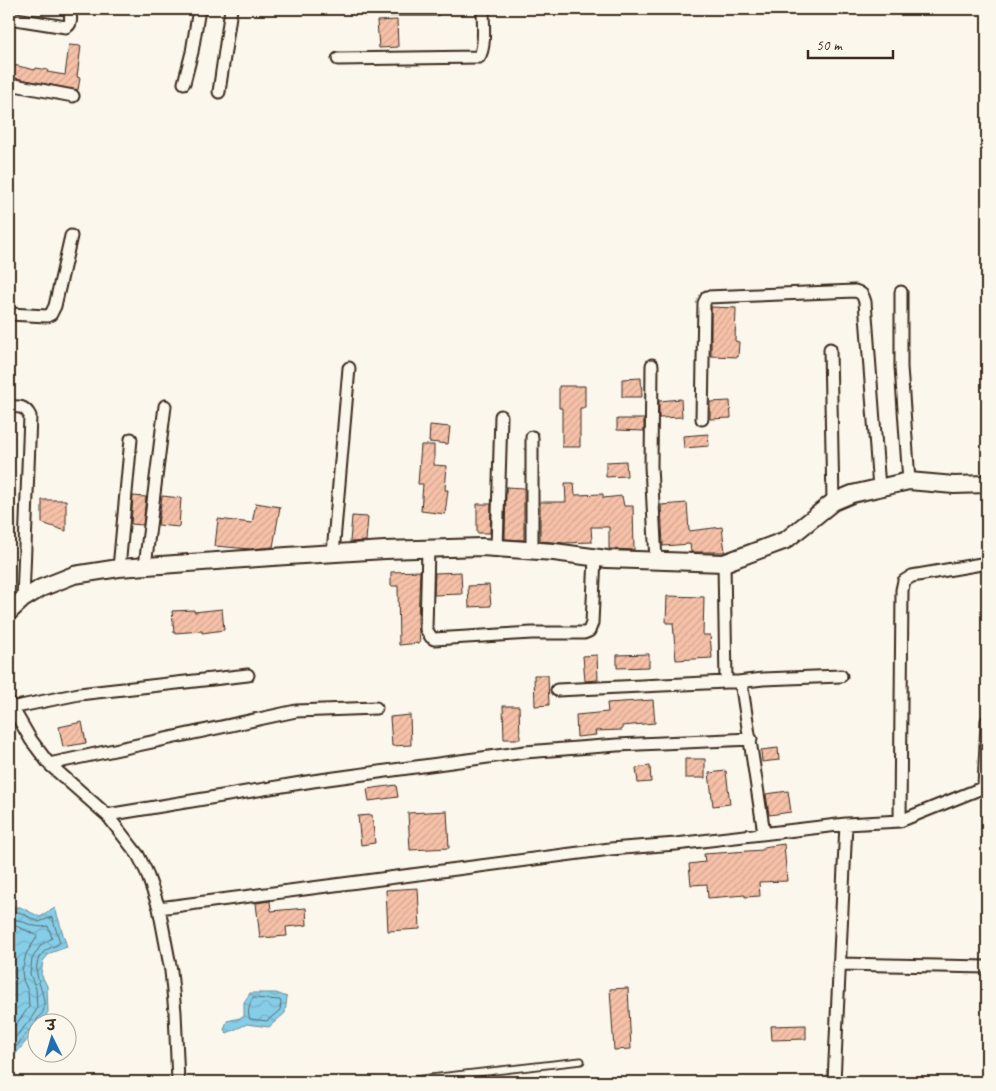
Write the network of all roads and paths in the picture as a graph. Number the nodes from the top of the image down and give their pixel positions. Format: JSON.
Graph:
{"nodes":[{"id":1,"x":70,"y":9,"type":"edge"},
{"id":2,"x":199,"y":9,"type":"edge"},
{"id":3,"x":231,"y":9,"type":"edge"},
{"id":4,"x":366,"y":9,"type":"edge"},
{"id":5,"x":435,"y":9,"type":"edge"},
{"id":6,"x":483,"y":9,"type":"edge"},
{"id":7,"x":9,"y":18,"type":"edge"},
{"id":8,"x":338,"y":59,"type":"dead end"},
{"id":9,"x":184,"y":82,"type":"dead end"},
{"id":10,"x":9,"y":84,"type":"edge"},
{"id":11,"x":219,"y":92,"type":"dead end"},
{"id":12,"x":73,"y":96,"type":"dead end"},
{"id":13,"x":71,"y":236,"type":"dead end"},
{"id":14,"x":901,"y":292,"type":"dead end"},
{"id":15,"x":9,"y":314,"type":"edge"},
{"id":16,"x":830,"y":349,"type":"dead end"},
{"id":17,"x":652,"y":365,"type":"dead end"},
{"id":18,"x":349,"y":368,"type":"dead end"},
{"id":19,"x":165,"y":406,"type":"dead end"},
{"id":20,"x":9,"y":407,"type":"edge"},
{"id":21,"x":501,"y":416,"type":"dead end"},
{"id":22,"x":702,"y":419,"type":"dead end"},
{"id":23,"x":532,"y":437,"type":"dead end"},
{"id":24,"x":131,"y":438,"type":"dead end"},
{"id":25,"x":909,"y":481,"type":"junction"},
{"id":26,"x":987,"y":484,"type":"edge"},
{"id":27,"x":880,"y":488,"type":"junction"},
{"id":28,"x":833,"y":502,"type":"junction"},
{"id":29,"x":428,"y":548,"type":"junction"},
{"id":30,"x":496,"y":548,"type":"junction"},
{"id":31,"x":532,"y":551,"type":"junction"},
{"id":32,"x":334,"y":553,"type":"junction"},
{"id":33,"x":595,"y":557,"type":"junction"},
{"id":34,"x":656,"y":561,"type":"junction"},
{"id":35,"x":724,"y":563,"type":"junction"},
{"id":36,"x":987,"y":563,"type":"edge"},
{"id":37,"x":145,"y":566,"type":"junction"},
{"id":38,"x":119,"y":568,"type":"junction"},
{"id":39,"x":23,"y":600,"type":"junction"},
{"id":40,"x":9,"y":612,"type":"edge"},
{"id":41,"x":248,"y":675,"type":"dead end"},
{"id":42,"x":841,"y":676,"type":"dead end"},
{"id":43,"x":726,"y":682,"type":"junction"},
{"id":44,"x":738,"y":682,"type":"junction"},
{"id":45,"x":558,"y":690,"type":"dead end"},
{"id":46,"x":10,"y":705,"type":"edge"},
{"id":47,"x":376,"y":708,"type":"dead end"},
{"id":48,"x":987,"y":721,"type":"edge"},
{"id":49,"x":751,"y":739,"type":"junction"},
{"id":50,"x":49,"y":764,"type":"junction"},
{"id":51,"x":986,"y":787,"type":"edge"},
{"id":52,"x":107,"y":815,"type":"junction"},
{"id":53,"x":900,"y":821,"type":"junction"},
{"id":54,"x":846,"y":824,"type":"junction"},
{"id":55,"x":764,"y":833,"type":"junction"},
{"id":56,"x":159,"y":908,"type":"junction"},
{"id":57,"x":839,"y":964,"type":"junction"},
{"id":58,"x":987,"y":967,"type":"edge"},
{"id":59,"x":581,"y":1061,"type":"dead end"},
{"id":60,"x":178,"y":1082,"type":"edge"},
{"id":61,"x":396,"y":1082,"type":"edge"},
{"id":62,"x":834,"y":1082,"type":"edge"}],
"edges":[{"from":1,"to":7,"type":"street"},
{"from":2,"to":9,"type":"street"},
{"from":3,"to":11,"type":"street"},
{"from":4,"to":5,"type":"street"},
{"from":6,"to":8,"type":"street"},
{"from":10,"to":12,"type":"street"},
{"from":13,"to":15,"type":"street"},
{"from":14,"to":25,"type":"street"},
{"from":16,"to":28,"type":"street"},
{"from":17,"to":34,"type":"street"},
{"from":18,"to":32,"type":"street"},
{"from":19,"to":37,"type":"street"},
{"from":20,"to":39,"type":"street"},
{"from":21,"to":30,"type":"street"},
{"from":22,"to":27,"type":"street"},
{"from":23,"to":31,"type":"street"},
{"from":24,"to":38,"type":"street"},
{"from":25,"to":26,"type":"street"},
{"from":25,"to":27,"type":"street"},
{"from":27,"to":28,"type":"street"},
{"from":28,"to":35,"type":"street"},
{"from":29,"to":30,"type":"street"},
{"from":29,"to":32,"type":"street"},
{"from":29,"to":33,"type":"street"},
{"from":30,"to":31,"type":"street"},
{"from":31,"to":33,"type":"street"},
{"from":32,"to":37,"type":"street"},
{"from":33,"to":34,"type":"street"},
{"from":34,"to":35,"type":"street"},
{"from":35,"to":43,"type":"street"},
{"from":36,"to":53,"type":"street"},
{"from":37,"to":38,"type":"street"},
{"from":38,"to":39,"type":"street"},
{"from":39,"to":40,"type":"street"},
{"from":41,"to":46,"type":"street"},
{"from":42,"to":44,"type":"street"},
{"from":43,"to":44,"type":"street"},
{"from":43,"to":45,"type":"street"},
{"from":44,"to":49,"type":"street"},
{"from":46,"to":50,"type":"street"},
{"from":47,"to":50,"type":"street"},
{"from":48,"to":51,"type":"street"},
{"from":49,"to":52,"type":"street"},
{"from":49,"to":55,"type":"street"},
{"from":50,"to":52,"type":"street"},
{"from":51,"to":53,"type":"street"},
{"from":52,"to":56,"type":"street"},
{"from":53,"to":54,"type":"street"},
{"from":54,"to":55,"type":"street"},
{"from":54,"to":57,"type":"street"},
{"from":55,"to":56,"type":"street"},
{"from":56,"to":60,"type":"street"},
{"from":57,"to":58,"type":"street"},
{"from":57,"to":62,"type":"street"},
{"from":59,"to":61,"type":"lane"}]}
